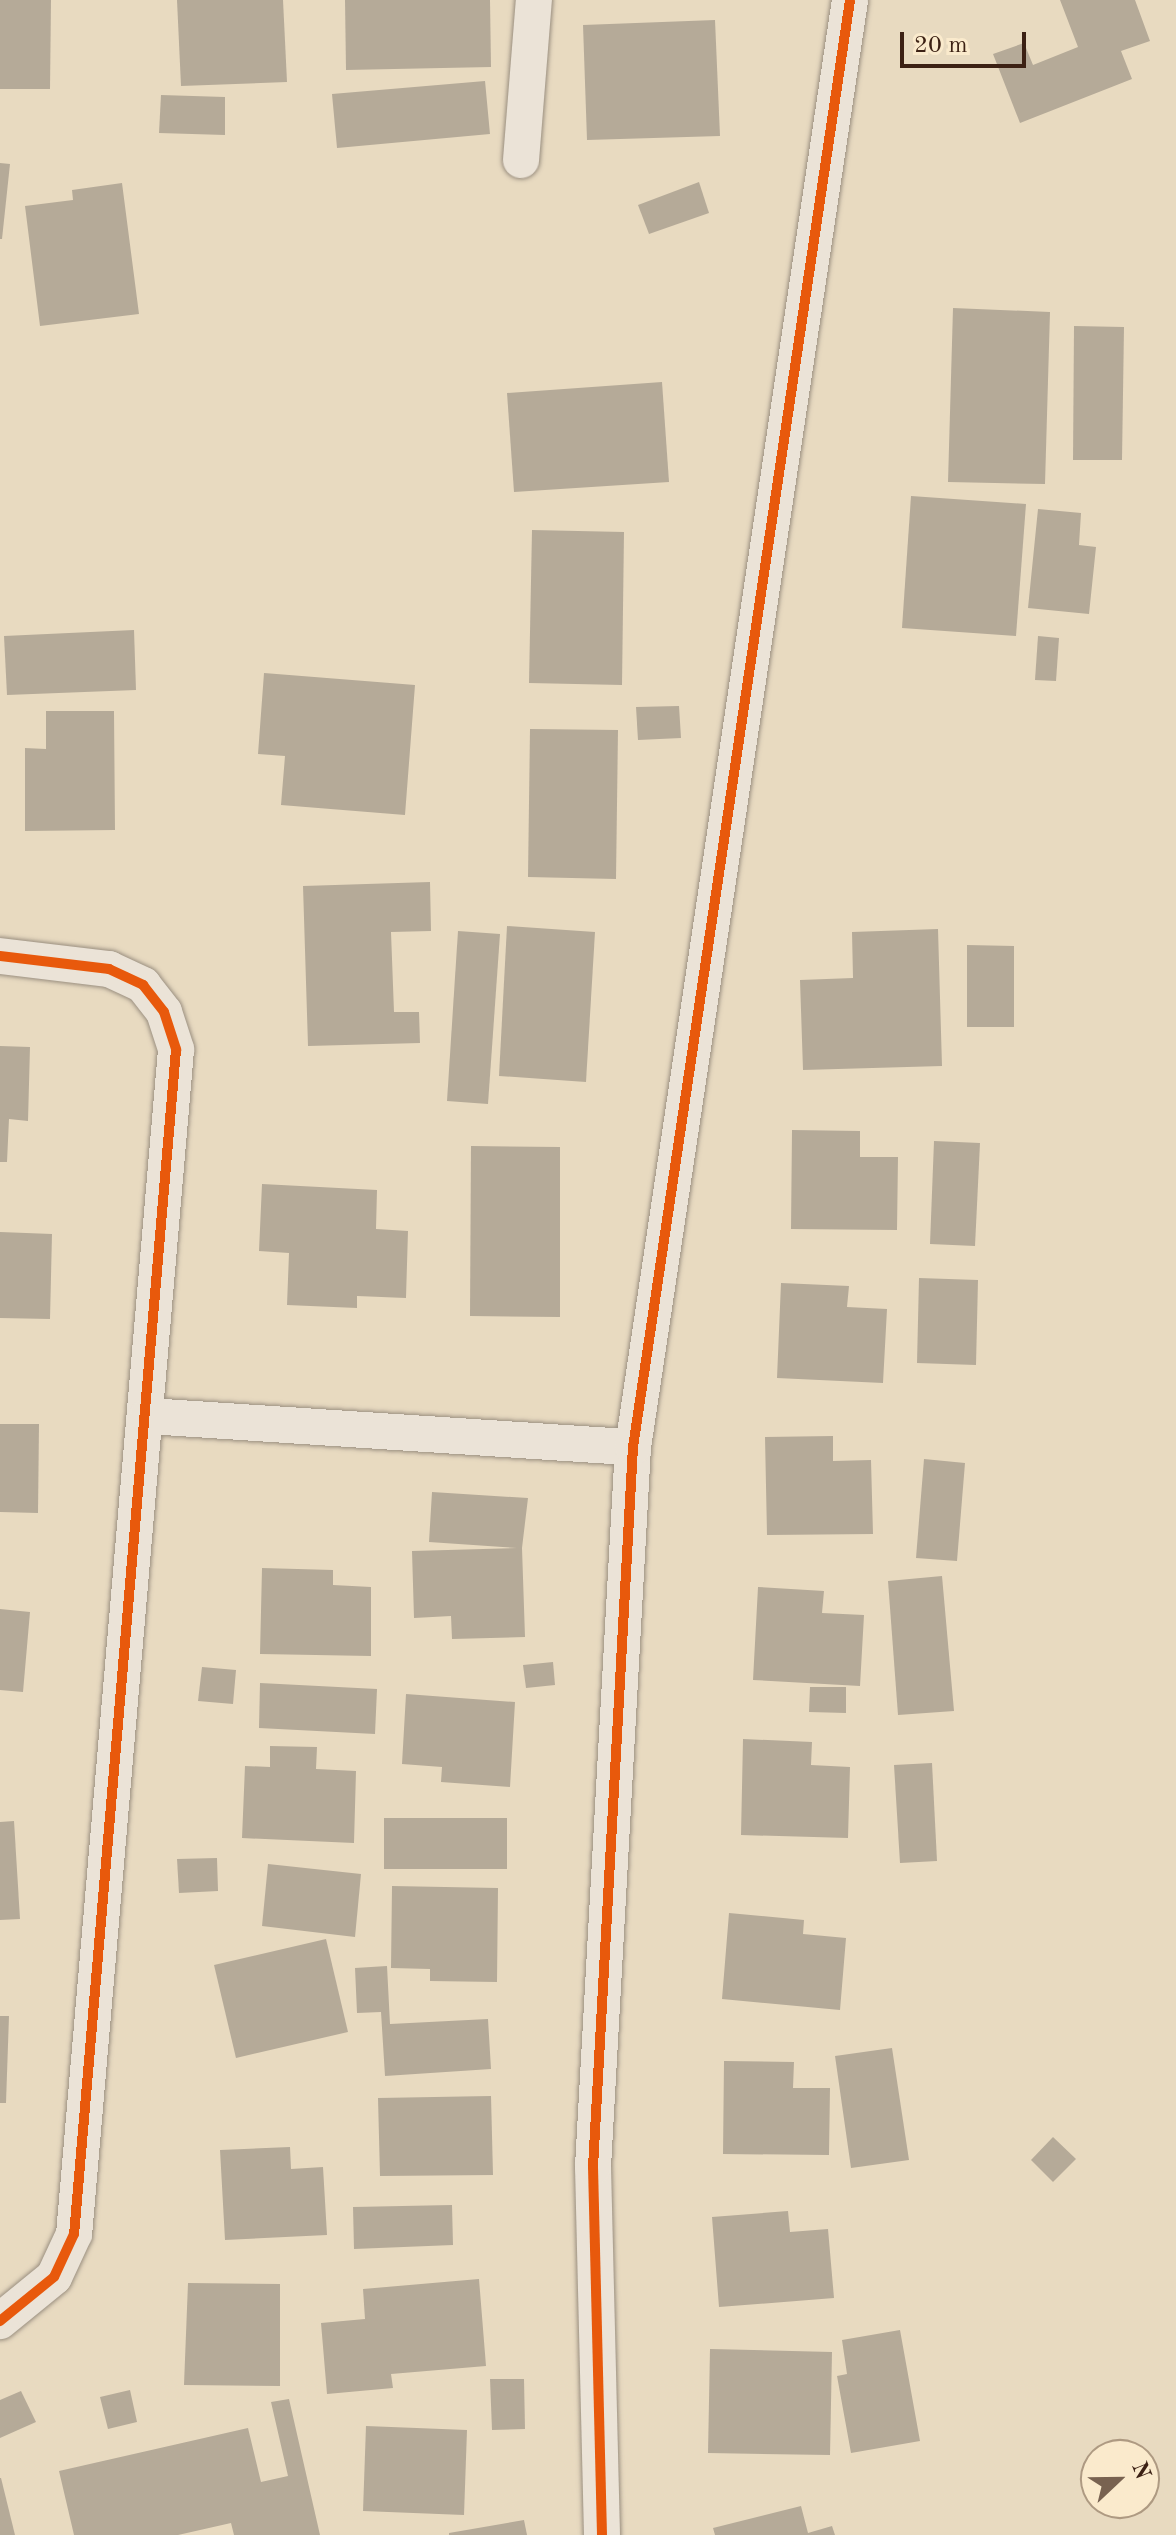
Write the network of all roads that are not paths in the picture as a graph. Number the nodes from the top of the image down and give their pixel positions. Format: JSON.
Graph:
{"nodes":[{"id":1,"x":534,"y":0,"type":"edge"},
{"id":2,"x":850,"y":0,"type":"edge"},
{"id":3,"x":521,"y":160,"type":"dead end"},
{"id":4,"x":0,"y":956,"type":"edge"},
{"id":5,"x":148,"y":1416,"type":"junction"},
{"id":6,"x":633,"y":1447,"type":"junction"},
{"id":7,"x":0,"y":2321,"type":"edge"},
{"id":8,"x":602,"y":2535,"type":"edge"}],
"edges":[{"from":1,"to":3,"type":"street"},
{"from":2,"to":6,"type":"street"},
{"from":4,"to":5,"type":"street"},
{"from":5,"to":6,"type":"street"},
{"from":5,"to":7,"type":"street"},
{"from":6,"to":8,"type":"street"}]}
